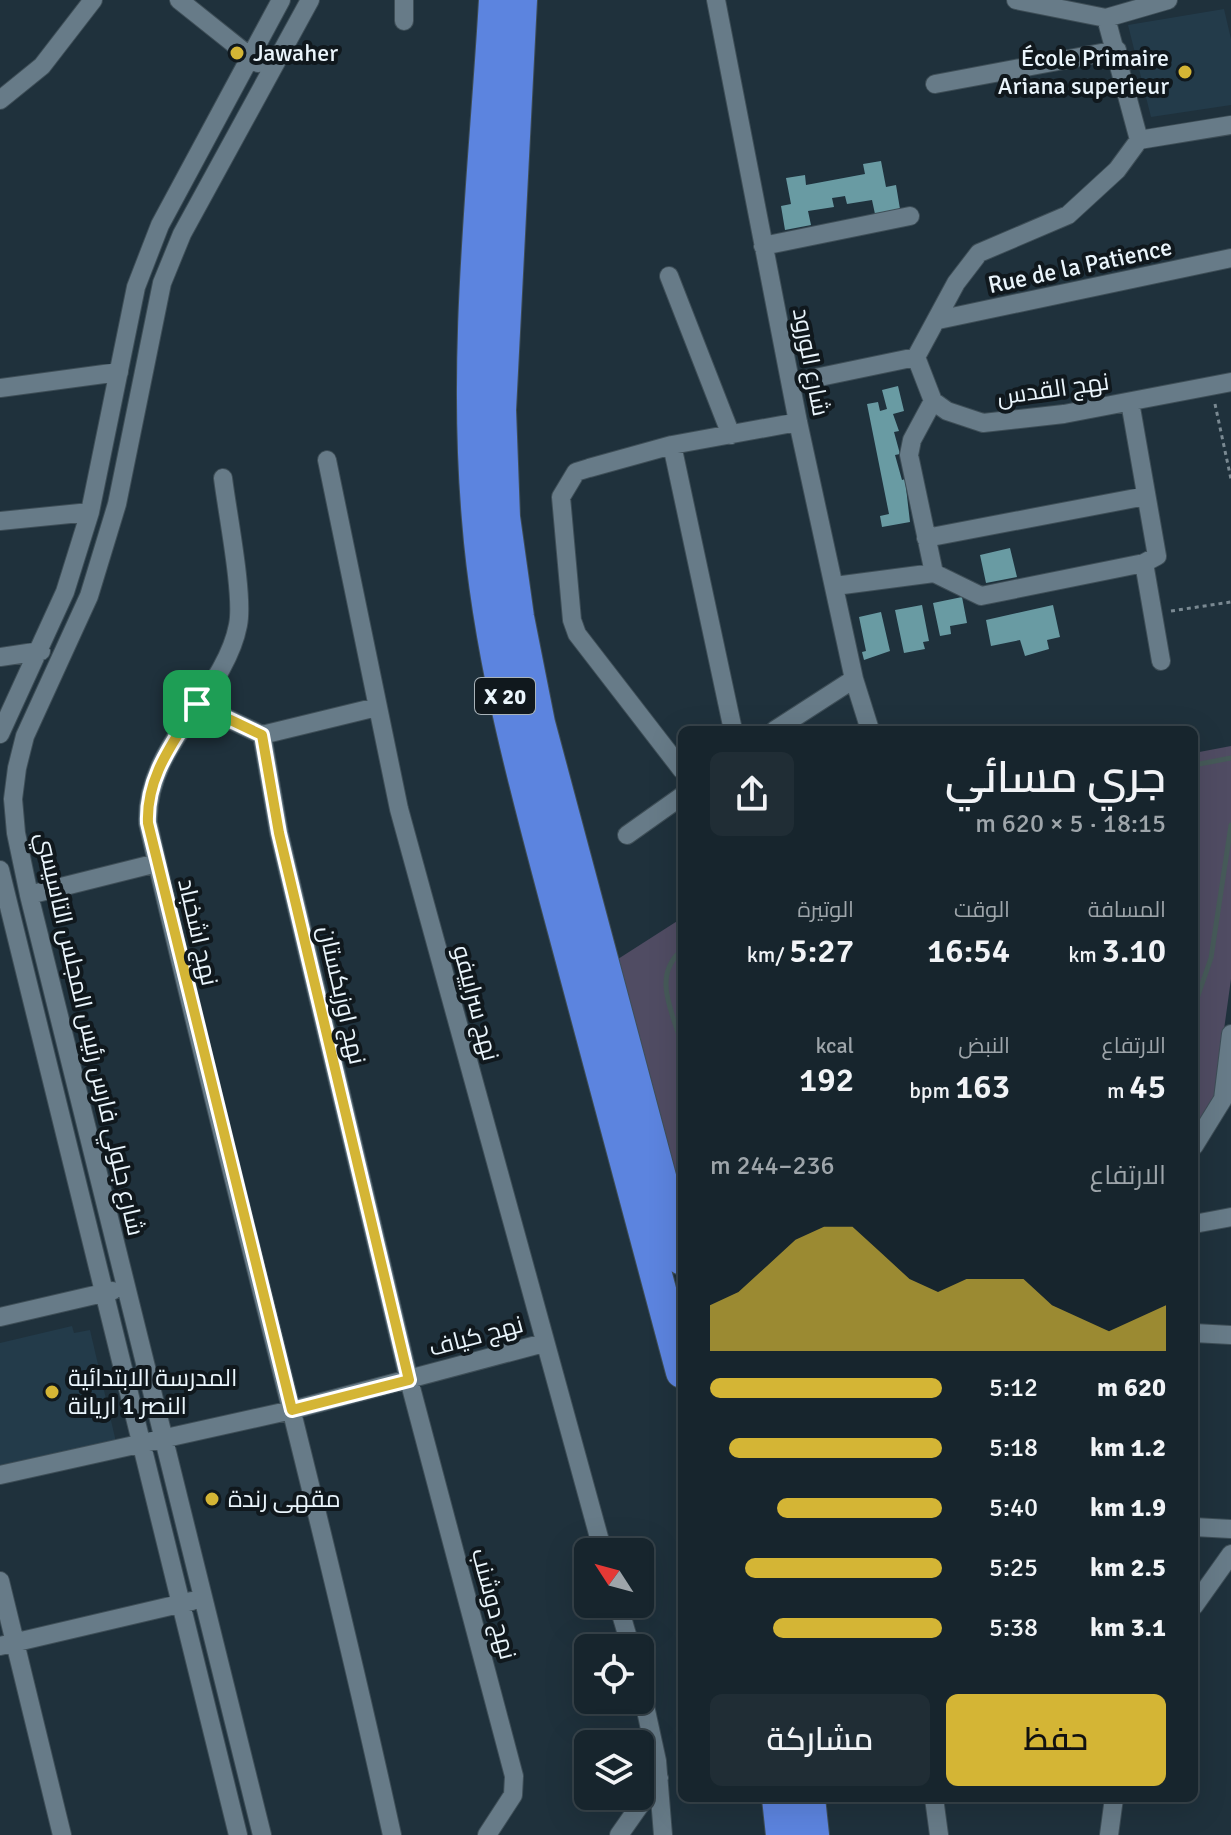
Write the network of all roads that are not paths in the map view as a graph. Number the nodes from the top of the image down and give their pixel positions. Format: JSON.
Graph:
{"nodes":[{"id":1,"x":93,"y":0,"type":"edge"},
{"id":2,"x":179,"y":0,"type":"edge"},
{"id":3,"x":281,"y":0,"type":"edge"},
{"id":4,"x":310,"y":0,"type":"edge"},
{"id":5,"x":404,"y":0,"type":"edge"},
{"id":6,"x":495,"y":0,"type":"edge"},
{"id":7,"x":521,"y":0,"type":"edge"},
{"id":8,"x":716,"y":0,"type":"edge"},
{"id":9,"x":1016,"y":0,"type":"edge"},
{"id":10,"x":1168,"y":0,"type":"edge"},
{"id":11,"x":1106,"y":18,"type":"junction"},
{"id":12,"x":404,"y":21,"type":"dead end"},
{"id":13,"x":1117,"y":50,"type":"junction"},
{"id":14,"x":250,"y":56,"type":"junction"},
{"id":15,"x":269,"y":71,"type":"junction"},
{"id":16,"x":935,"y":84,"type":"dead end"},
{"id":17,"x":0,"y":100,"type":"edge"},
{"id":18,"x":1231,"y":125,"type":"edge"},
{"id":19,"x":1139,"y":140,"type":"junction"},
{"id":20,"x":910,"y":216,"type":"dead end"},
{"id":21,"x":763,"y":246,"type":"junction"},
{"id":22,"x":1231,"y":258,"type":"edge"},
{"id":23,"x":669,"y":276,"type":"dead end"},
{"id":24,"x":938,"y":320,"type":"junction"},
{"id":25,"x":916,"y":357,"type":"junction"},
{"id":26,"x":119,"y":372,"type":"junction"},
{"id":27,"x":1231,"y":382,"type":"edge"},
{"id":28,"x":791,"y":383,"type":"junction"},
{"id":29,"x":0,"y":388,"type":"edge"},
{"id":30,"x":933,"y":401,"type":"junction"},
{"id":31,"x":1130,"y":402,"type":"junction"},
{"id":32,"x":798,"y":422,"type":"junction"},
{"id":33,"x":731,"y":435,"type":"junction"},
{"id":34,"x":672,"y":445,"type":"junction"},
{"id":35,"x":327,"y":460,"type":"dead end"},
{"id":36,"x":223,"y":478,"type":"dead end"},
{"id":37,"x":1146,"y":496,"type":"junction"},
{"id":38,"x":90,"y":512,"type":"junction"},
{"id":39,"x":0,"y":521,"type":"edge"},
{"id":40,"x":926,"y":538,"type":"junction"},
{"id":41,"x":1144,"y":563,"type":"junction"},
{"id":42,"x":934,"y":573,"type":"junction"},
{"id":43,"x":835,"y":586,"type":"junction"},
{"id":44,"x":41,"y":651,"type":"junction"},
{"id":45,"x":0,"y":657,"type":"edge"},
{"id":46,"x":1161,"y":661,"type":"dead end"},
{"id":47,"x":854,"y":679,"type":"junction"},
{"id":48,"x":197,"y":704,"type":"junction"},
{"id":49,"x":377,"y":707,"type":"junction"},
{"id":50,"x":732,"y":726,"type":"edge"},
{"id":51,"x":781,"y":726,"type":"edge"},
{"id":52,"x":869,"y":726,"type":"edge"},
{"id":53,"x":0,"y":734,"type":"edge"},
{"id":54,"x":262,"y":735,"type":"junction"},
{"id":55,"x":678,"y":765,"type":"edge"},
{"id":56,"x":6,"y":799,"type":"edge"},
{"id":57,"x":678,"y":799,"type":"edge"},
{"id":58,"x":627,"y":835,"type":"dead end"},
{"id":59,"x":157,"y":863,"type":"junction"},
{"id":60,"x":0,"y":870,"type":"edge"},
{"id":61,"x":29,"y":895,"type":"junction"},
{"id":62,"x":1231,"y":1034,"type":"edge"},
{"id":63,"x":1227,"y":1099,"type":"edge"},
{"id":64,"x":1198,"y":1140,"type":"edge"},
{"id":65,"x":1231,"y":1217,"type":"edge"},
{"id":66,"x":1198,"y":1223,"type":"edge"},
{"id":67,"x":678,"y":1244,"type":"edge"},
{"id":68,"x":126,"y":1287,"type":"junction"},
{"id":69,"x":103,"y":1293,"type":"junction"},
{"id":70,"x":0,"y":1317,"type":"edge"},
{"id":71,"x":1198,"y":1333,"type":"edge"},
{"id":72,"x":1231,"y":1335,"type":"edge"},
{"id":73,"x":544,"y":1343,"type":"junction"},
{"id":74,"x":678,"y":1357,"type":"edge"},
{"id":75,"x":409,"y":1380,"type":"junction"},
{"id":76,"x":292,"y":1410,"type":"junction"},
{"id":77,"x":165,"y":1437,"type":"junction"},
{"id":78,"x":139,"y":1444,"type":"junction"},
{"id":79,"x":0,"y":1475,"type":"edge"},
{"id":80,"x":1198,"y":1527,"type":"edge"},
{"id":81,"x":1231,"y":1529,"type":"edge"},
{"id":82,"x":599,"y":1538,"type":"edge"},
{"id":83,"x":1231,"y":1554,"type":"edge"},
{"id":84,"x":0,"y":1581,"type":"edge"},
{"id":85,"x":205,"y":1599,"type":"junction"},
{"id":86,"x":1198,"y":1600,"type":"edge"},
{"id":87,"x":181,"y":1602,"type":"junction"},
{"id":88,"x":9,"y":1644,"type":"edge"},
{"id":89,"x":646,"y":1714,"type":"edge"},
{"id":90,"x":659,"y":1778,"type":"junction"},
{"id":91,"x":778,"y":1802,"type":"edge"},
{"id":92,"x":809,"y":1802,"type":"edge"},
{"id":93,"x":935,"y":1802,"type":"edge"},
{"id":94,"x":1113,"y":1802,"type":"edge"},
{"id":95,"x":62,"y":1835,"type":"edge"},
{"id":96,"x":238,"y":1835,"type":"edge"},
{"id":97,"x":262,"y":1835,"type":"edge"},
{"id":98,"x":392,"y":1835,"type":"edge"},
{"id":99,"x":487,"y":1835,"type":"edge"},
{"id":100,"x":619,"y":1835,"type":"edge"},
{"id":101,"x":663,"y":1835,"type":"edge"},
{"id":102,"x":782,"y":1835,"type":"edge"},
{"id":103,"x":813,"y":1835,"type":"edge"},
{"id":104,"x":939,"y":1835,"type":"edge"},
{"id":105,"x":1109,"y":1835,"type":"edge"}],
"edges":[{"from":1,"to":17,"type":"street"},
{"from":2,"to":14,"type":"street"},
{"from":3,"to":14,"type":"street"},
{"from":4,"to":15,"type":"street","name":"شارع جلولي فارس رئيس المجلس التاسيسي"},
{"from":5,"to":12,"type":"street"},
{"from":6,"to":74,"type":"highway","number":"X 20"},
{"from":7,"to":67,"type":"highway","number":"X 20"},
{"from":8,"to":21,"type":"street","name":"شارع الورود"},
{"from":9,"to":11,"type":"street"},
{"from":10,"to":11,"type":"street"},
{"from":11,"to":13,"type":"street"},
{"from":13,"to":16,"type":"street"},
{"from":13,"to":19,"type":"street"},
{"from":14,"to":15,"type":"street"},
{"from":14,"to":26,"type":"street"},
{"from":15,"to":56,"type":"street","name":"شارع جلولي فارس رئيس المجلس التاسيسي"},
{"from":18,"to":19,"type":"street"},
{"from":19,"to":24,"type":"street"},
{"from":20,"to":21,"type":"street"},
{"from":21,"to":28,"type":"street","name":"شارع الورود"},
{"from":22,"to":24,"type":"street","name":"Rue de la Patience"},
{"from":23,"to":33,"type":"street"},
{"from":24,"to":25,"type":"street"},
{"from":25,"to":28,"type":"street"},
{"from":25,"to":30,"type":"street"},
{"from":26,"to":29,"type":"street"},
{"from":26,"to":38,"type":"street"},
{"from":27,"to":31,"type":"street","name":"نهج القدس"},
{"from":28,"to":32,"type":"street","name":"شارع الورود"},
{"from":30,"to":31,"type":"street","name":"نهج القدس"},
{"from":30,"to":40,"type":"street"},
{"from":31,"to":37,"type":"street"},
{"from":32,"to":33,"type":"street"},
{"from":32,"to":43,"type":"street","name":"شارع الورود"},
{"from":33,"to":34,"type":"street"},
{"from":34,"to":50,"type":"street"},
{"from":34,"to":55,"type":"street"},
{"from":35,"to":49,"type":"street","name":"نهج سراييفو"},
{"from":36,"to":48,"type":"street","name":"نهج اشخباد"},
{"from":37,"to":40,"type":"street"},
{"from":37,"to":41,"type":"street"},
{"from":38,"to":39,"type":"street"},
{"from":38,"to":44,"type":"street"},
{"from":40,"to":42,"type":"street"},
{"from":41,"to":42,"type":"street"},
{"from":41,"to":46,"type":"street"},
{"from":42,"to":43,"type":"street"},
{"from":43,"to":47,"type":"street","name":"شارع الورود"},
{"from":44,"to":45,"type":"street"},
{"from":44,"to":53,"type":"street"},
{"from":47,"to":51,"type":"street"},
{"from":47,"to":52,"type":"street","name":"شارع الورود"},
{"from":48,"to":54,"type":"street"},
{"from":48,"to":59,"type":"street","name":"نهج اشخباد"},
{"from":49,"to":54,"type":"street"},
{"from":49,"to":73,"type":"street","name":"نهج سراييفو"},
{"from":54,"to":75,"type":"street","name":"نهج اوزبكستان"},
{"from":56,"to":61,"type":"street","name":"شارع جلولي فارس رئيس المجلس التاسيسي"},
{"from":57,"to":58,"type":"street"},
{"from":59,"to":61,"type":"street"},
{"from":59,"to":76,"type":"street","name":"نهج اشخباد"},
{"from":60,"to":69,"type":"street","name":"شارع جلولي فارس رئيس المجلس التاسيسي"},
{"from":61,"to":68,"type":"street","name":"شارع جلولي فارس رئيس المجلس التاسيسي"},
{"from":62,"to":63,"type":"street"},
{"from":63,"to":64,"type":"street"},
{"from":65,"to":66,"type":"street"},
{"from":68,"to":69,"type":"street"},
{"from":68,"to":77,"type":"street","name":"شارع جلولي فارس رئيس المجلس التاسيسي"},
{"from":69,"to":70,"type":"street"},
{"from":69,"to":78,"type":"street","name":"شارع جلولي فارس رئيس المجلس التاسيسي"},
{"from":71,"to":72,"type":"street"},
{"from":73,"to":75,"type":"street","name":"نهج كياف"},
{"from":73,"to":82,"type":"street","name":"نهج سراييفو"},
{"from":75,"to":76,"type":"street","name":"نهج كياف"},
{"from":75,"to":99,"type":"street","name":"نهج دوشنب"},
{"from":76,"to":77,"type":"street","name":"نهج كياف"},
{"from":76,"to":98,"type":"street"},
{"from":77,"to":78,"type":"street","name":"نهج كياف"},
{"from":77,"to":85,"type":"street","name":"شارع جلولي فارس رئيس المجلس التاسيسي"},
{"from":78,"to":79,"type":"street","name":"نهج كياف"},
{"from":78,"to":87,"type":"street","name":"شارع جلولي فارس رئيس المجلس التاسيسي"},
{"from":80,"to":81,"type":"street"},
{"from":83,"to":86,"type":"street"},
{"from":84,"to":88,"type":"street"},
{"from":85,"to":87,"type":"street"},
{"from":85,"to":97,"type":"street","name":"شارع جلولي فارس رئيس المجلس التاسيسي"},
{"from":87,"to":88,"type":"street"},
{"from":87,"to":96,"type":"street","name":"شارع جلولي فارس رئيس المجلس التاسيسي"},
{"from":88,"to":95,"type":"street"},
{"from":89,"to":90,"type":"street"},
{"from":90,"to":100,"type":"street"},
{"from":90,"to":101,"type":"street"},
{"from":91,"to":102,"type":"highway"},
{"from":92,"to":103,"type":"highway"},
{"from":93,"to":104,"type":"street"},
{"from":94,"to":105,"type":"street"}]}
